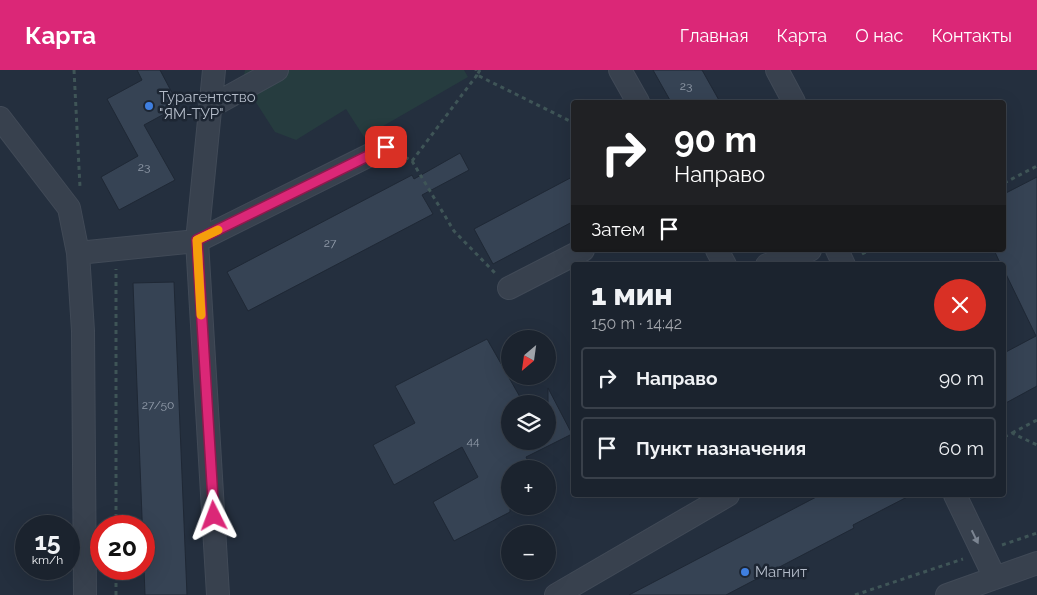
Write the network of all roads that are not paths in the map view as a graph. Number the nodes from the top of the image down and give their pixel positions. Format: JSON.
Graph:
{"nodes":[{"id":1,"x":214,"y":70,"type":"edge"},
{"id":2,"x":277,"y":70,"type":"edge"},
{"id":3,"x":620,"y":70,"type":"edge"},
{"id":4,"x":777,"y":70,"type":"edge"},
{"id":5,"x":637,"y":100,"type":"edge"},
{"id":6,"x":793,"y":100,"type":"edge"},
{"id":7,"x":210,"y":106,"type":"junction"},
{"id":8,"x":0,"y":118,"type":"edge"},
{"id":9,"x":386,"y":147,"type":"dead end"},
{"id":10,"x":197,"y":240,"type":"junction"},
{"id":11,"x":579,"y":252,"type":"edge"},
{"id":12,"x":804,"y":252,"type":"edge"},
{"id":13,"x":78,"y":254,"type":"junction"},
{"id":14,"x":776,"y":262,"type":"edge"},
{"id":15,"x":509,"y":288,"type":"road end"},
{"id":16,"x":725,"y":497,"type":"edge"},
{"id":17,"x":956,"y":497,"type":"edge"},
{"id":18,"x":1037,"y":563,"type":"edge"},
{"id":19,"x":995,"y":578,"type":"junction"},
{"id":20,"x":85,"y":595,"type":"edge"},
{"id":21,"x":218,"y":595,"type":"edge"},
{"id":22,"x":555,"y":595,"type":"edge"},
{"id":23,"x":947,"y":595,"type":"edge"}],
"edges":[{"from":1,"to":7,"type":"street"},
{"from":2,"to":7,"type":"street"},
{"from":3,"to":5,"type":"street"},
{"from":4,"to":6,"type":"street"},
{"from":7,"to":10,"type":"street"},
{"from":8,"to":13,"type":"street"},
{"from":9,"to":10,"type":"street"},
{"from":10,"to":13,"type":"street"},
{"from":10,"to":21,"type":"street"},
{"from":11,"to":15,"type":"street"},
{"from":12,"to":14,"type":"street"},
{"from":13,"to":20,"type":"street"},
{"from":16,"to":22,"type":"street"},
{"from":17,"to":19,"type":"street","one_way":true},
{"from":18,"to":19,"type":"street"},
{"from":19,"to":23,"type":"street"}]}
